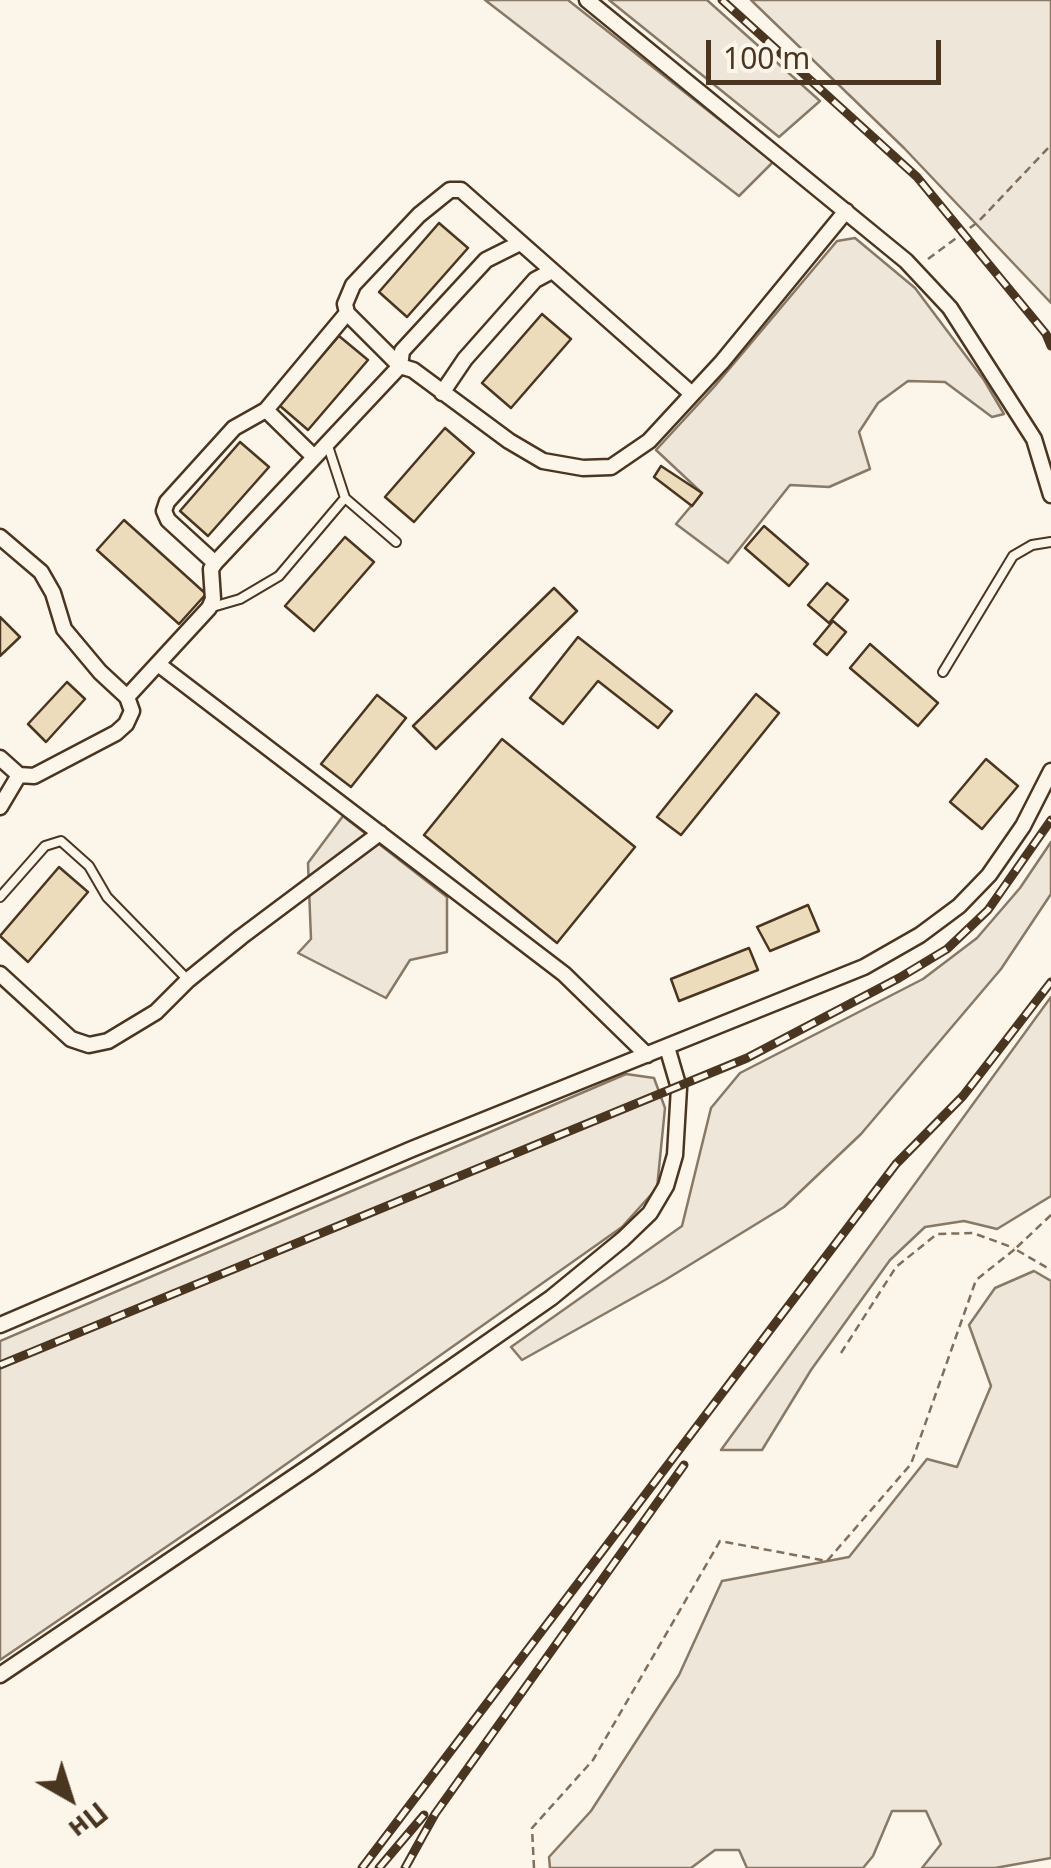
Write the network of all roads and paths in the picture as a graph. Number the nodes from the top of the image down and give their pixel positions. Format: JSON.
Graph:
{"nodes":[{"id":1,"x":587,"y":0,"type":"edge"},
{"id":2,"x":1051,"y":145,"type":"edge"},
{"id":3,"x":846,"y":211,"type":"junction"},
{"id":4,"x":520,"y":243,"type":"junction"},
{"id":5,"x":915,"y":270,"type":"junction"},
{"id":6,"x":550,"y":272,"type":"junction"},
{"id":7,"x":347,"y":313,"type":"junction"},
{"id":8,"x":400,"y":366,"type":"junction"},
{"id":9,"x":442,"y":392,"type":"junction"},
{"id":10,"x":692,"y":394,"type":"junction"},
{"id":11,"x":266,"y":410,"type":"junction"},
{"id":12,"x":326,"y":442,"type":"junction"},
{"id":13,"x":313,"y":456,"type":"junction"},
{"id":14,"x":1051,"y":495,"type":"edge"},
{"id":15,"x":346,"y":498,"type":"junction"},
{"id":16,"x":0,"y":538,"type":"edge"},
{"id":17,"x":396,"y":542,"type":"dead end"},
{"id":18,"x":1051,"y":542,"type":"edge"},
{"id":19,"x":215,"y":563,"type":"junction"},
{"id":20,"x":209,"y":608,"type":"junction"},
{"id":21,"x":158,"y":664,"type":"junction"},
{"id":22,"x":943,"y":672,"type":"dead end"},
{"id":23,"x":127,"y":697,"type":"junction"},
{"id":24,"x":0,"y":758,"type":"edge"},
{"id":25,"x":1051,"y":770,"type":"edge"},
{"id":26,"x":19,"y":775,"type":"junction"},
{"id":27,"x":0,"y":806,"type":"edge"},
{"id":28,"x":380,"y":833,"type":"junction"},
{"id":29,"x":0,"y":898,"type":"edge"},
{"id":30,"x":0,"y":974,"type":"edge"},
{"id":31,"x":188,"y":980,"type":"junction"},
{"id":32,"x":667,"y":1047,"type":"junction"},
{"id":33,"x":647,"y":1055,"type":"junction"},
{"id":34,"x":1051,"y":1214,"type":"edge"},
{"id":35,"x":1015,"y":1248,"type":"junction"},
{"id":36,"x":1051,"y":1270,"type":"edge"},
{"id":37,"x":0,"y":1325,"type":"edge"},
{"id":38,"x":841,"y":1353,"type":"dead end"},
{"id":39,"x":0,"y":1675,"type":"edge"},
{"id":40,"x":534,"y":1868,"type":"edge"}],
"edges":[{"from":1,"to":3,"type":"street"},
{"from":2,"to":5,"type":"path"},
{"from":3,"to":5,"type":"street"},
{"from":3,"to":10,"type":"street"},
{"from":4,"to":6,"type":"street"},
{"from":4,"to":7,"type":"street"},
{"from":4,"to":8,"type":"street"},
{"from":5,"to":14,"type":"street"},
{"from":6,"to":9,"type":"street"},
{"from":6,"to":10,"type":"street"},
{"from":7,"to":8,"type":"street"},
{"from":7,"to":11,"type":"street"},
{"from":8,"to":9,"type":"street"},
{"from":8,"to":12,"type":"street"},
{"from":9,"to":10,"type":"street"},
{"from":11,"to":13,"type":"street"},
{"from":11,"to":19,"type":"street"},
{"from":12,"to":13,"type":"street"},
{"from":12,"to":15,"type":"lane"},
{"from":13,"to":19,"type":"street"},
{"from":15,"to":17,"type":"lane"},
{"from":15,"to":20,"type":"lane"},
{"from":16,"to":23,"type":"street"},
{"from":18,"to":22,"type":"lane"},
{"from":19,"to":20,"type":"street"},
{"from":20,"to":21,"type":"street"},
{"from":21,"to":23,"type":"street"},
{"from":21,"to":28,"type":"street"},
{"from":23,"to":26,"type":"street"},
{"from":24,"to":26,"type":"street"},
{"from":25,"to":32,"type":"street"},
{"from":26,"to":27,"type":"street"},
{"from":28,"to":31,"type":"street"},
{"from":28,"to":33,"type":"street"},
{"from":29,"to":31,"type":"lane"},
{"from":30,"to":31,"type":"street"},
{"from":32,"to":33,"type":"street"},
{"from":32,"to":39,"type":"street"},
{"from":33,"to":37,"type":"street"},
{"from":34,"to":35,"type":"path"},
{"from":35,"to":36,"type":"path"},
{"from":35,"to":38,"type":"path"},
{"from":35,"to":40,"type":"path"}]}
